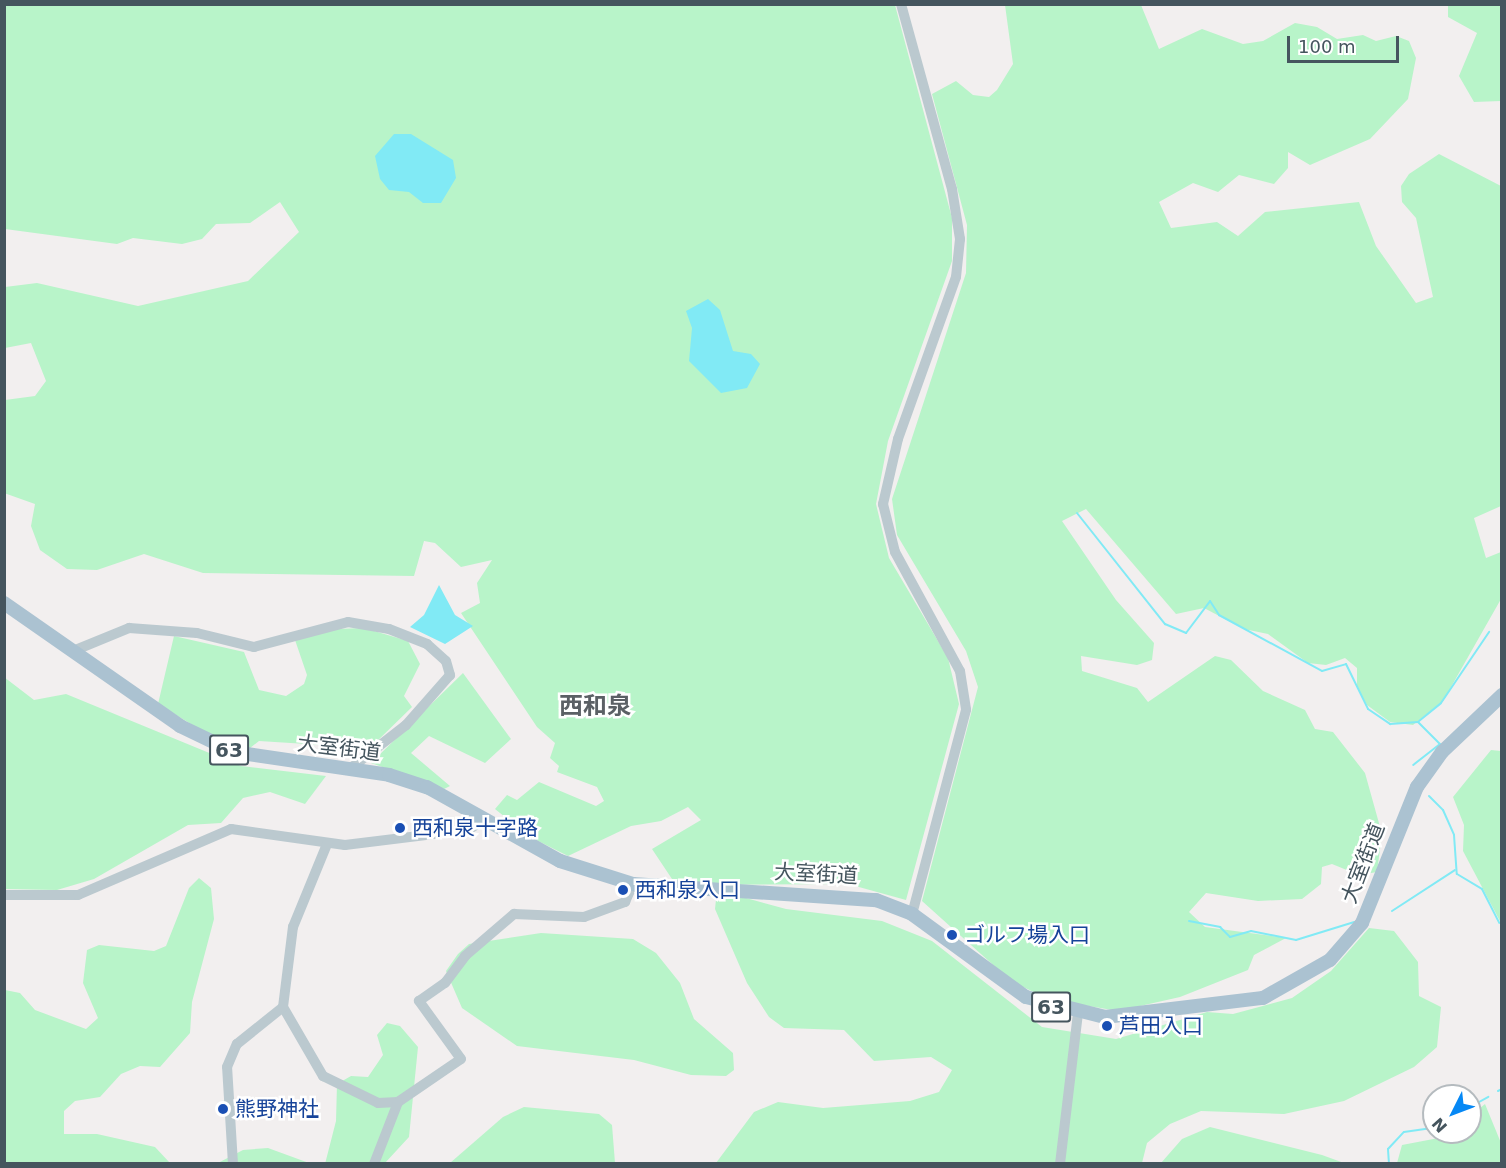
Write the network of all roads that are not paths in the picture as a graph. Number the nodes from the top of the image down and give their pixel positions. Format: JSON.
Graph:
{"nodes":[{"id":1,"x":901,"y":4,"type":"edge"},
{"id":2,"x":4,"y":603,"type":"edge"},
{"id":3,"x":73,"y":651,"type":"junction"},
{"id":4,"x":1502,"y":695,"type":"edge"},
{"id":5,"x":351,"y":768,"type":"junction"},
{"id":6,"x":485,"y":819,"type":"junction"},
{"id":7,"x":327,"y":844,"type":"junction"},
{"id":8,"x":633,"y":884,"type":"junction"},
{"id":9,"x":4,"y":895,"type":"edge"},
{"id":10,"x":912,"y":914,"type":"junction"},
{"id":11,"x":283,"y":1007,"type":"junction"},
{"id":12,"x":1078,"y":1014,"type":"junction"},
{"id":13,"x":398,"y":1102,"type":"junction"},
{"id":14,"x":233,"y":1164,"type":"edge"},
{"id":15,"x":374,"y":1164,"type":"edge"},
{"id":16,"x":1060,"y":1164,"type":"edge"}],
"edges":[{"from":1,"to":10,"type":"street"},
{"from":2,"to":3,"type":"main road","name":"大室街道","number":"63"},
{"from":3,"to":5,"type":"main road","name":"大室街道","number":"63"},
{"from":3,"to":5,"type":"street"},
{"from":4,"to":12,"type":"main road","name":"大室街道","number":"63"},
{"from":5,"to":6,"type":"main road","name":"大室街道","number":"63"},
{"from":6,"to":7,"type":"street"},
{"from":6,"to":8,"type":"main road","name":"大室街道","number":"63"},
{"from":7,"to":9,"type":"street"},
{"from":7,"to":11,"type":"street"},
{"from":8,"to":10,"type":"main road","name":"大室街道","number":"63"},
{"from":8,"to":13,"type":"street"},
{"from":10,"to":12,"type":"main road","name":"大室街道","number":"63"},
{"from":11,"to":13,"type":"street"},
{"from":11,"to":14,"type":"street"},
{"from":12,"to":16,"type":"street"},
{"from":13,"to":15,"type":"street"}]}
